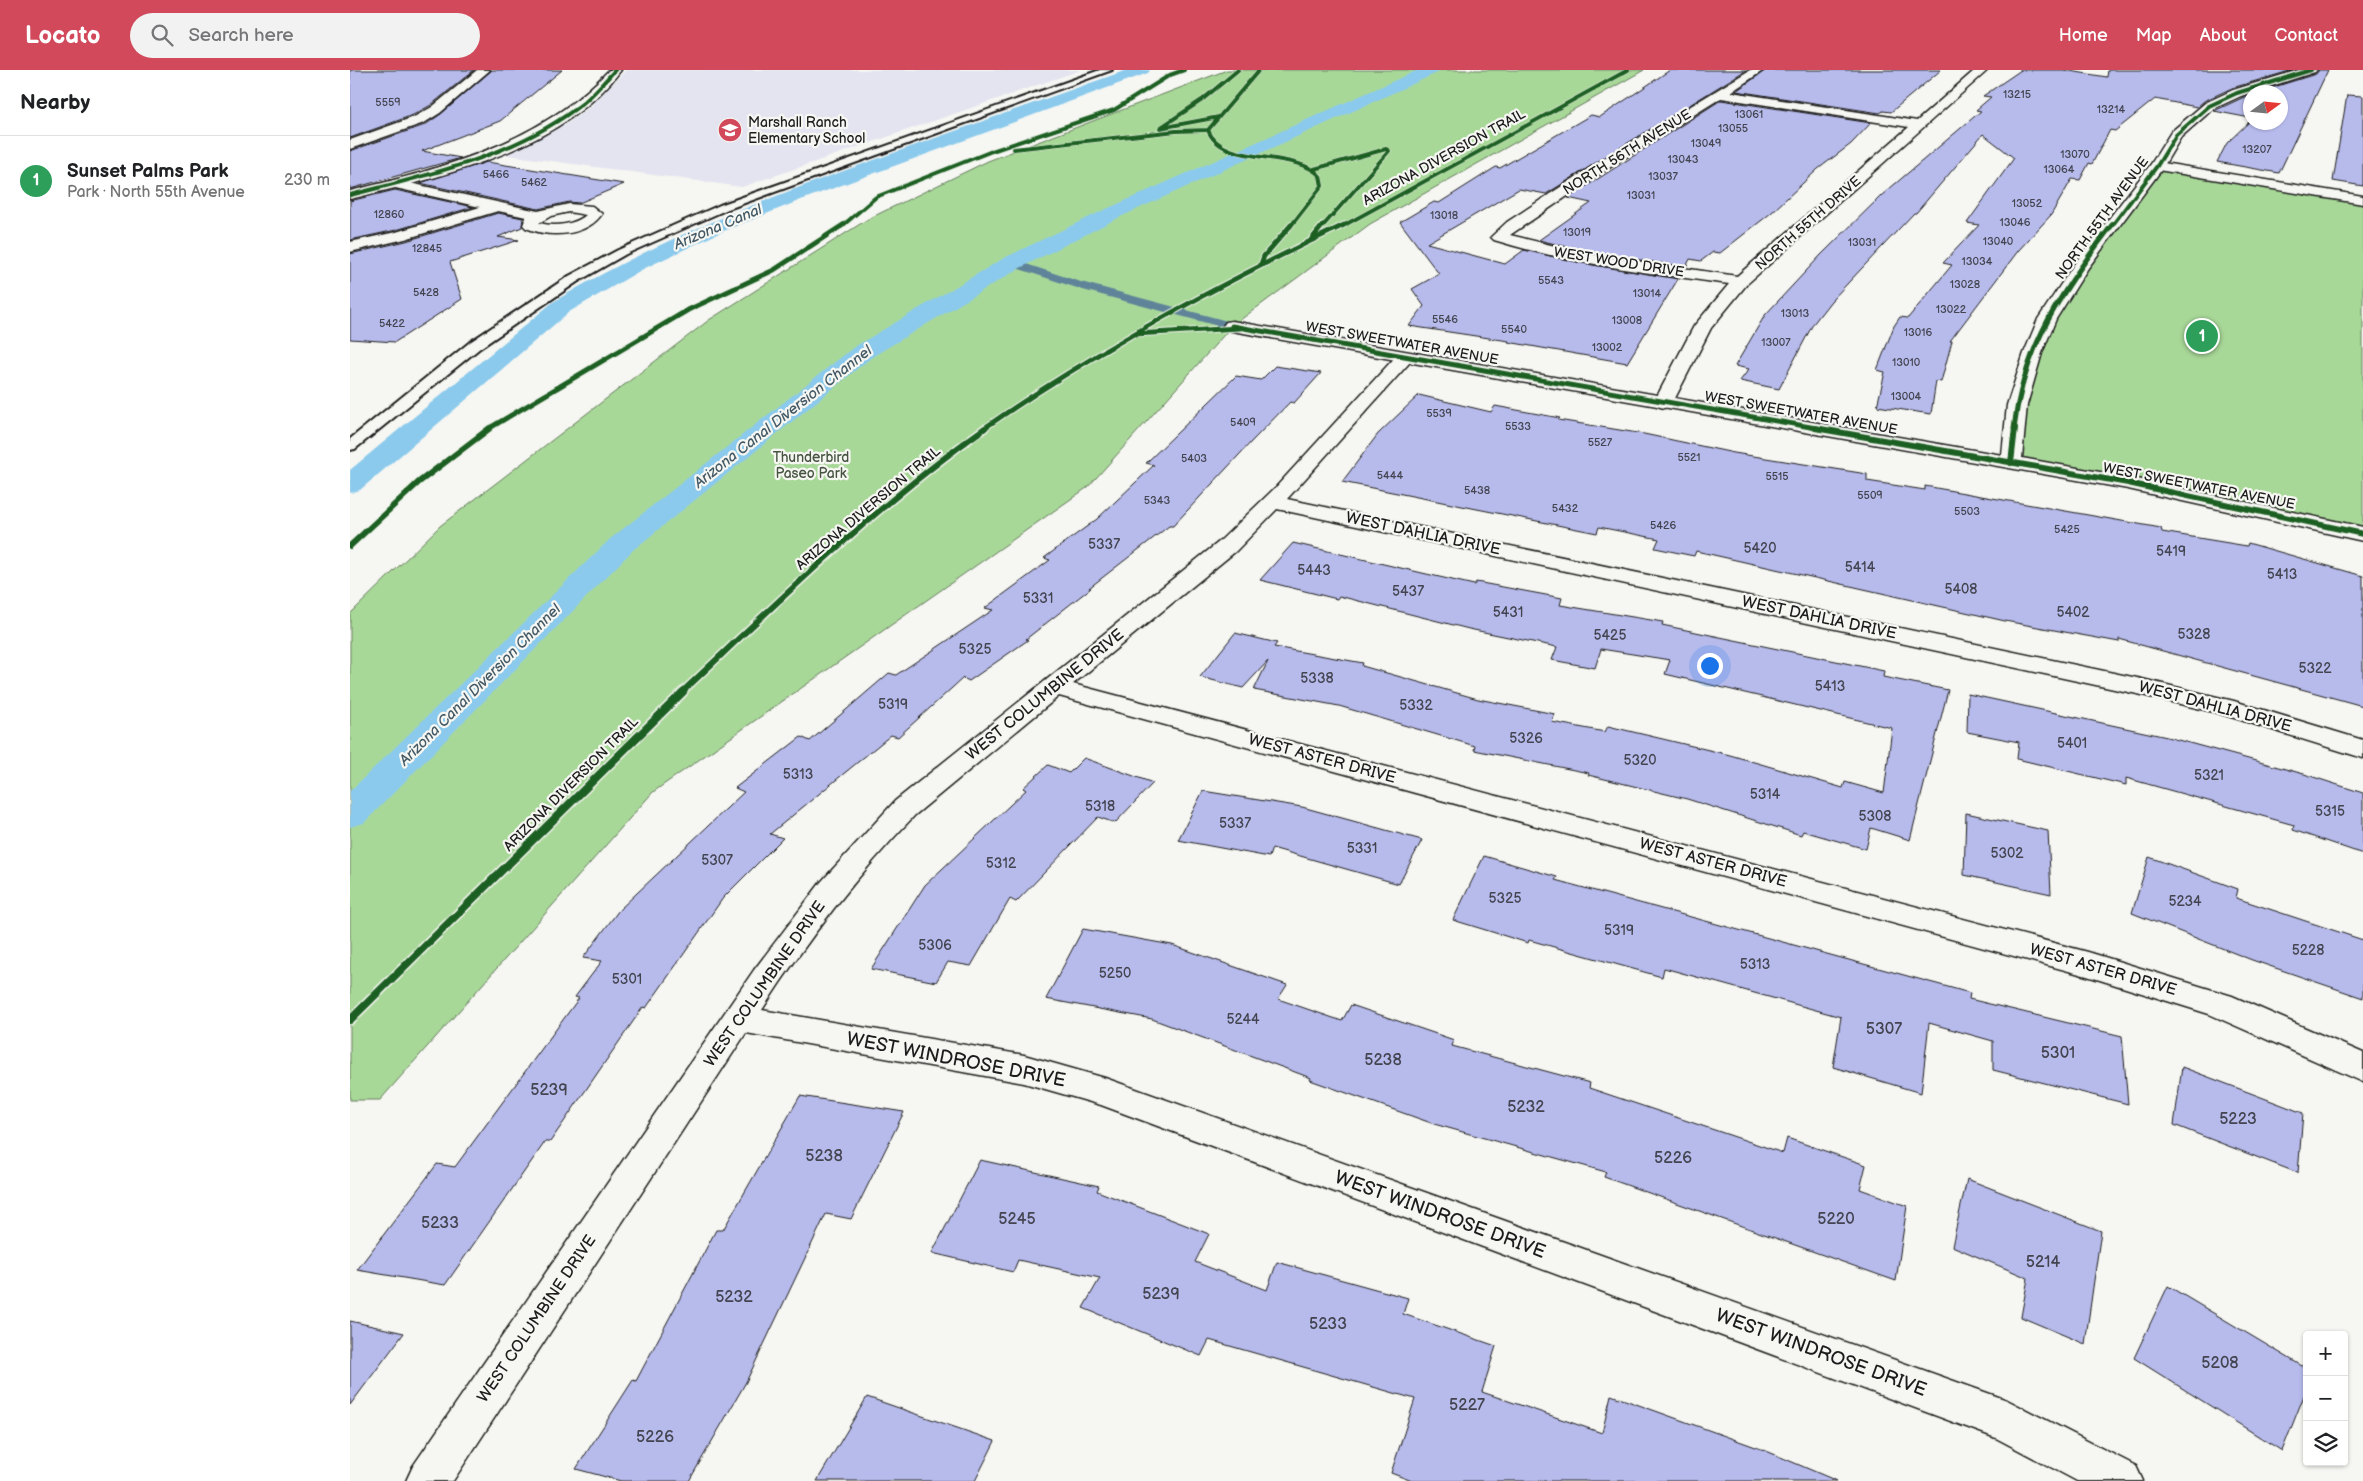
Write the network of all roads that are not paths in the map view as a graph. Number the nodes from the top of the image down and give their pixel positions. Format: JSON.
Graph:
{"nodes":[{"id":1,"x":484,"y":70,"type":"edge"},
{"id":2,"x":615,"y":70,"type":"edge"},
{"id":3,"x":1108,"y":70,"type":"edge"},
{"id":4,"x":1758,"y":70,"type":"edge"},
{"id":5,"x":1982,"y":70,"type":"edge"},
{"id":6,"x":2302,"y":71,"type":"edge"},
{"id":7,"x":1719,"y":94,"type":"junction"},
{"id":8,"x":1920,"y":124,"type":"junction"},
{"id":9,"x":350,"y":145,"type":"edge"},
{"id":10,"x":2156,"y":166,"type":"junction"},
{"id":11,"x":396,"y":184,"type":"junction"},
{"id":12,"x":350,"y":195,"type":"edge"},
{"id":13,"x":2363,"y":200,"type":"edge"},
{"id":14,"x":494,"y":207,"type":"junction"},
{"id":15,"x":538,"y":216,"type":"dead end"},
{"id":16,"x":1498,"y":237,"type":"joint"},
{"id":17,"x":350,"y":247,"type":"edge"},
{"id":18,"x":1741,"y":282,"type":"junction"},
{"id":19,"x":1232,"y":326,"type":"dead end"},
{"id":20,"x":1405,"y":357,"type":"junction"},
{"id":21,"x":1664,"y":402,"type":"junction"},
{"id":22,"x":350,"y":446,"type":"edge"},
{"id":23,"x":2011,"y":463,"type":"junction"},
{"id":24,"x":1272,"y":502,"type":"junction"},
{"id":25,"x":2363,"y":534,"type":"edge"},
{"id":26,"x":1053,"y":687,"type":"junction"},
{"id":27,"x":2363,"y":749,"type":"edge"},
{"id":28,"x":738,"y":1019,"type":"junction"},
{"id":29,"x":2363,"y":1068,"type":"edge"},
{"id":30,"x":428,"y":1481,"type":"edge"},
{"id":31,"x":2121,"y":1481,"type":"edge"}],
"edges":[{"from":1,"to":9,"type":"street"},
{"from":2,"to":11,"type":"street"},
{"from":3,"to":22,"type":"lane"},
{"from":4,"to":7,"type":"street","name":"NORTH 56TH AVENUE"},
{"from":5,"to":8,"type":"street","name":"NORTH 55TH DRIVE"},
{"from":6,"to":10,"type":"street","name":"NORTH 55TH AVENUE"},
{"from":7,"to":8,"type":"street"},
{"from":7,"to":16,"type":"street","name":"NORTH 56TH AVENUE"},
{"from":8,"to":18,"type":"street","name":"NORTH 55TH DRIVE"},
{"from":10,"to":13,"type":"street"},
{"from":10,"to":23,"type":"street","name":"NORTH 55TH AVENUE"},
{"from":11,"to":12,"type":"street"},
{"from":11,"to":14,"type":"street"},
{"from":14,"to":15,"type":"street"},
{"from":14,"to":17,"type":"street"},
{"from":16,"to":18,"type":"street","name":"WEST WOOD DRIVE"},
{"from":18,"to":21,"type":"street","name":"NORTH 55TH DRIVE"},
{"from":19,"to":20,"type":"street","name":"WEST SWEETWATER AVENUE"},
{"from":20,"to":21,"type":"street","name":"WEST SWEETWATER AVENUE"},
{"from":20,"to":24,"type":"street","name":"WEST COLUMBINE DRIVE"},
{"from":21,"to":23,"type":"street","name":"WEST SWEETWATER AVENUE"},
{"from":23,"to":25,"type":"street","name":"WEST SWEETWATER AVENUE"},
{"from":24,"to":26,"type":"street","name":"WEST COLUMBINE DRIVE"},
{"from":24,"to":27,"type":"street","name":"WEST DAHLIA DRIVE"},
{"from":26,"to":28,"type":"street","name":"WEST COLUMBINE DRIVE"},
{"from":26,"to":29,"type":"street","name":"WEST ASTER DRIVE"},
{"from":28,"to":30,"type":"street","name":"WEST COLUMBINE DRIVE"},
{"from":28,"to":31,"type":"street","name":"WEST WINDROSE DRIVE"}]}
